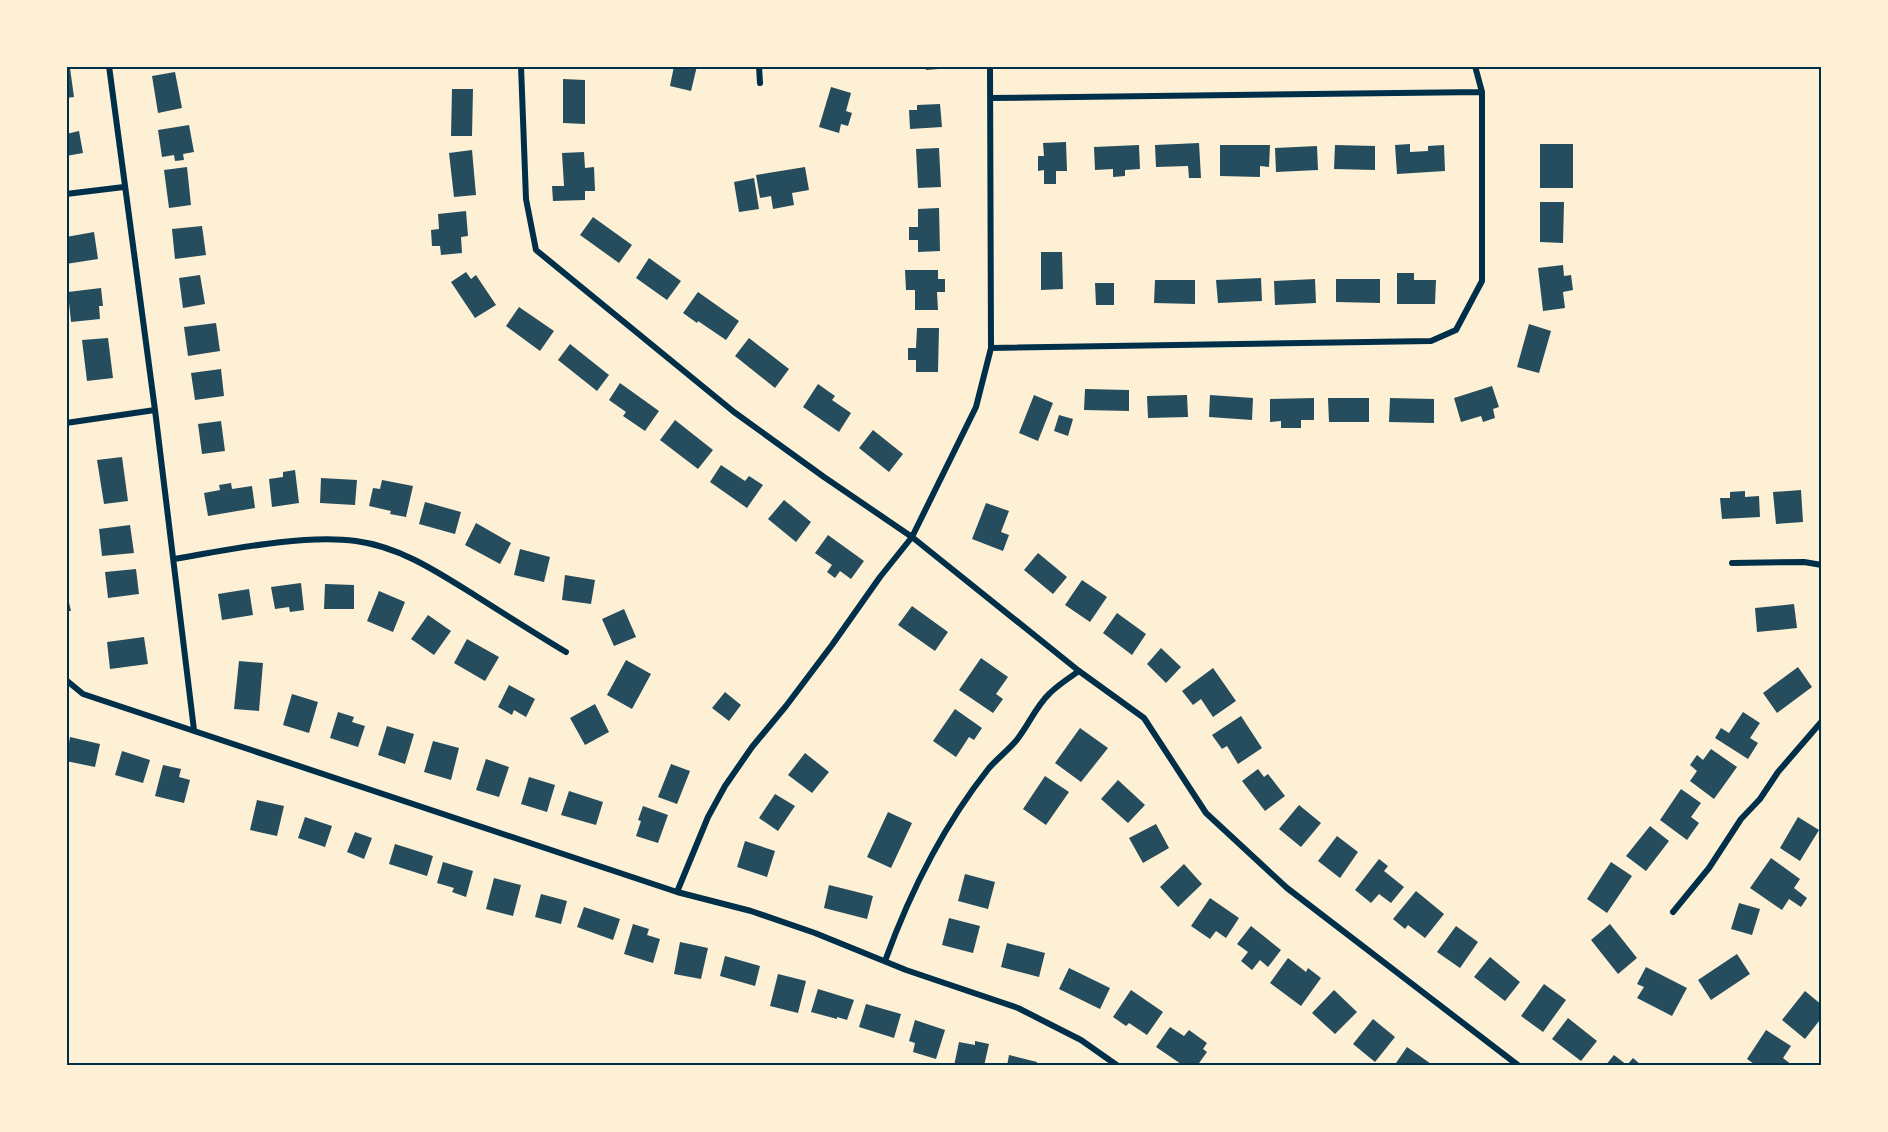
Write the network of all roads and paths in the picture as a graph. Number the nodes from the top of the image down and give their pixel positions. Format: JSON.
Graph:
{"nodes":[{"id":1,"x":108,"y":66,"type":"edge"},
{"id":2,"x":521,"y":66,"type":"edge"},
{"id":3,"x":759,"y":66,"type":"edge"},
{"id":4,"x":990,"y":66,"type":"edge"},
{"id":5,"x":1475,"y":66,"type":"edge"},
{"id":6,"x":760,"y":83,"type":"dead end"},
{"id":7,"x":1482,"y":92,"type":"junction"},
{"id":8,"x":990,"y":98,"type":"junction"},
{"id":9,"x":124,"y":187,"type":"junction"},
{"id":10,"x":66,"y":194,"type":"edge"},
{"id":11,"x":991,"y":348,"type":"junction"},
{"id":12,"x":155,"y":410,"type":"junction"},
{"id":13,"x":66,"y":423,"type":"edge"},
{"id":14,"x":912,"y":537,"type":"junction"},
{"id":15,"x":174,"y":560,"type":"junction"},
{"id":16,"x":1732,"y":563,"type":"dead end"},
{"id":17,"x":1822,"y":565,"type":"edge"},
{"id":18,"x":566,"y":652,"type":"dead end"},
{"id":19,"x":1079,"y":671,"type":"junction"},
{"id":20,"x":66,"y":680,"type":"edge"},
{"id":21,"x":1822,"y":721,"type":"edge"},
{"id":22,"x":194,"y":730,"type":"junction"},
{"id":23,"x":677,"y":892,"type":"junction"},
{"id":24,"x":1673,"y":912,"type":"dead end"},
{"id":25,"x":885,"y":961,"type":"junction"},
{"id":26,"x":1118,"y":1066,"type":"edge"},
{"id":27,"x":1519,"y":1066,"type":"edge"}],
"edges":[{"from":1,"to":9,"type":"street"},
{"from":2,"to":14,"type":"street"},
{"from":3,"to":6,"type":"street"},
{"from":4,"to":8,"type":"street"},
{"from":5,"to":7,"type":"street"},
{"from":7,"to":8,"type":"street"},
{"from":7,"to":11,"type":"street"},
{"from":8,"to":11,"type":"street"},
{"from":9,"to":10,"type":"street"},
{"from":9,"to":12,"type":"street"},
{"from":11,"to":14,"type":"street"},
{"from":12,"to":13,"type":"street"},
{"from":12,"to":15,"type":"street"},
{"from":14,"to":19,"type":"street"},
{"from":14,"to":23,"type":"street"},
{"from":15,"to":18,"type":"street"},
{"from":15,"to":22,"type":"street"},
{"from":16,"to":17,"type":"street"},
{"from":19,"to":25,"type":"street"},
{"from":19,"to":27,"type":"street"},
{"from":20,"to":22,"type":"street"},
{"from":21,"to":24,"type":"street"},
{"from":22,"to":23,"type":"street"},
{"from":23,"to":25,"type":"street"},
{"from":25,"to":26,"type":"street"}]}
